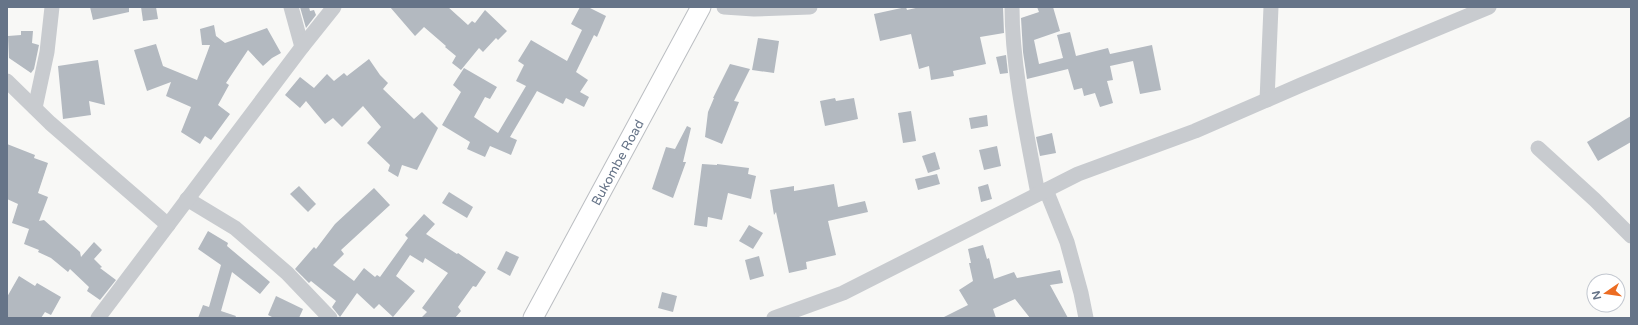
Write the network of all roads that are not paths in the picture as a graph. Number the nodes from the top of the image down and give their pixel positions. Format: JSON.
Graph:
{"nodes":[{"id":1,"x":52,"y":7,"type":"edge"},
{"id":2,"x":292,"y":7,"type":"edge"},
{"id":3,"x":334,"y":7,"type":"edge"},
{"id":4,"x":701,"y":7,"type":"edge"},
{"id":5,"x":724,"y":7,"type":"edge"},
{"id":6,"x":810,"y":7,"type":"edge"},
{"id":7,"x":1012,"y":7,"type":"edge"},
{"id":8,"x":1271,"y":7,"type":"edge"},
{"id":9,"x":1489,"y":7,"type":"edge"},
{"id":10,"x":302,"y":47,"type":"junction"},
{"id":11,"x":7,"y":80,"type":"edge"},
{"id":12,"x":1267,"y":100,"type":"junction"},
{"id":13,"x":35,"y":108,"type":"junction"},
{"id":14,"x":1538,"y":148,"type":"dead end"},
{"id":15,"x":1042,"y":192,"type":"junction"},
{"id":16,"x":187,"y":199,"type":"junction"},
{"id":17,"x":168,"y":225,"type":"junction"},
{"id":18,"x":1631,"y":236,"type":"edge"},
{"id":19,"x":781,"y":317,"type":"edge"},
{"id":20,"x":98,"y":318,"type":"edge"},
{"id":21,"x":330,"y":318,"type":"edge"},
{"id":22,"x":533,"y":318,"type":"edge"},
{"id":23,"x":1086,"y":318,"type":"edge"}],
"edges":[{"from":1,"to":13,"type":"street"},
{"from":2,"to":10,"type":"street"},
{"from":3,"to":10,"type":"street"},
{"from":4,"to":22,"type":"main road","name":"Bukombe Road"},
{"from":5,"to":6,"type":"street"},
{"from":7,"to":15,"type":"street"},
{"from":8,"to":12,"type":"street"},
{"from":9,"to":12,"type":"street"},
{"from":10,"to":16,"type":"street"},
{"from":11,"to":13,"type":"street"},
{"from":12,"to":15,"type":"street"},
{"from":13,"to":17,"type":"street"},
{"from":14,"to":18,"type":"street"},
{"from":15,"to":19,"type":"street"},
{"from":15,"to":23,"type":"street"},
{"from":16,"to":17,"type":"street"},
{"from":16,"to":21,"type":"street"},
{"from":17,"to":20,"type":"street"}]}
